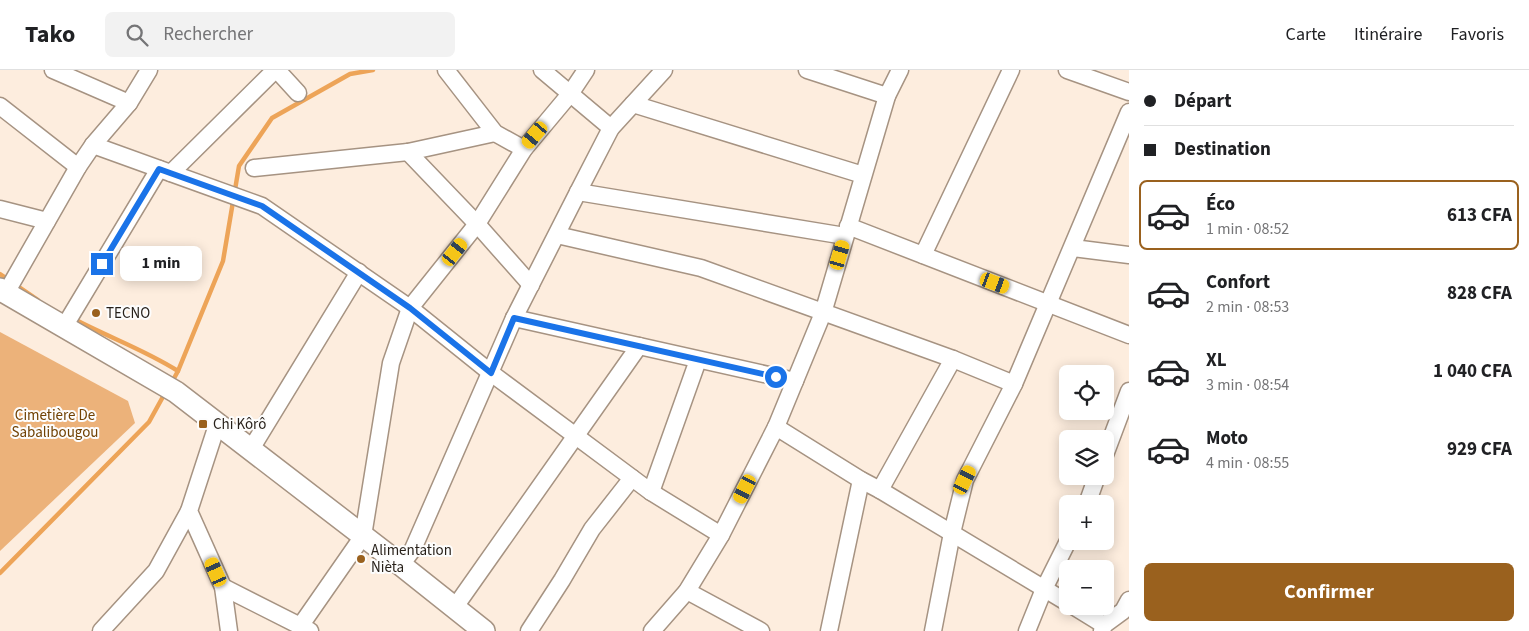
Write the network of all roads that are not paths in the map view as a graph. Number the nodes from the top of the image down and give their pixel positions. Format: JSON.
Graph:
{"nodes":[{"id":1,"x":53,"y":70,"type":"edge"},
{"id":2,"x":149,"y":70,"type":"edge"},
{"id":3,"x":276,"y":70,"type":"edge"},
{"id":4,"x":446,"y":70,"type":"edge"},
{"id":5,"x":542,"y":70,"type":"edge"},
{"id":6,"x":586,"y":70,"type":"edge"},
{"id":7,"x":664,"y":70,"type":"edge"},
{"id":8,"x":807,"y":70,"type":"edge"},
{"id":9,"x":900,"y":70,"type":"edge"},
{"id":10,"x":1011,"y":70,"type":"edge"},
{"id":11,"x":1068,"y":70,"type":"edge"},
{"id":12,"x":1129,"y":92,"type":"edge"},
{"id":13,"x":298,"y":93,"type":"dead end"},
{"id":14,"x":570,"y":94,"type":"junction"},
{"id":15,"x":887,"y":96,"type":"junction"},
{"id":16,"x":129,"y":103,"type":"junction"},
{"id":17,"x":634,"y":104,"type":"junction"},
{"id":18,"x":1,"y":108,"type":"edge"},
{"id":19,"x":1129,"y":112,"type":"edge"},
{"id":20,"x":612,"y":128,"type":"junction"},
{"id":21,"x":495,"y":133,"type":"junction"},
{"id":22,"x":93,"y":145,"type":"junction"},
{"id":23,"x":524,"y":149,"type":"junction"},
{"id":24,"x":408,"y":152,"type":"junction"},
{"id":25,"x":78,"y":167,"type":"junction"},
{"id":26,"x":254,"y":168,"type":"dead end"},
{"id":27,"x":165,"y":171,"type":"junction"},
{"id":28,"x":864,"y":174,"type":"junction"},
{"id":29,"x":578,"y":192,"type":"junction"},
{"id":30,"x":0,"y":209,"type":"edge"},
{"id":31,"x":47,"y":221,"type":"junction"},
{"id":32,"x":477,"y":224,"type":"junction"},
{"id":33,"x":847,"y":231,"type":"junction"},
{"id":34,"x":557,"y":235,"type":"junction"},
{"id":35,"x":1073,"y":248,"type":"junction"},
{"id":36,"x":923,"y":255,"type":"junction"},
{"id":37,"x":1129,"y":255,"type":"edge"},
{"id":38,"x":359,"y":272,"type":"junction"},
{"id":39,"x":531,"y":285,"type":"junction"},
{"id":40,"x":3,"y":291,"type":"edge"},
{"id":41,"x":1049,"y":304,"type":"junction"},
{"id":42,"x":410,"y":308,"type":"junction"},
{"id":43,"x":824,"y":313,"type":"junction"},
{"id":44,"x":514,"y":318,"type":"junction"},
{"id":45,"x":64,"y":327,"type":"junction"},
{"id":46,"x":1129,"y":335,"type":"edge"},
{"id":47,"x":639,"y":346,"type":"junction"},
{"id":48,"x":953,"y":359,"type":"junction"},
{"id":49,"x":698,"y":360,"type":"junction"},
{"id":50,"x":491,"y":373,"type":"junction"},
{"id":51,"x":795,"y":381,"type":"junction"},
{"id":52,"x":1014,"y":384,"type":"junction"},
{"id":53,"x":1129,"y":391,"type":"edge"},
{"id":54,"x":218,"y":422,"type":"junction"},
{"id":55,"x":776,"y":427,"type":"junction"},
{"id":56,"x":1114,"y":431,"type":"edge"},
{"id":57,"x":575,"y":435,"type":"junction"},
{"id":58,"x":251,"y":449,"type":"junction"},
{"id":59,"x":632,"y":478,"type":"junction"},
{"id":60,"x":861,"y":480,"type":"junction"},
{"id":61,"x":880,"y":490,"type":"junction"},
{"id":62,"x":651,"y":492,"type":"junction"},
{"id":63,"x":189,"y":510,"type":"junction"},
{"id":64,"x":952,"y":533,"type":"junction"},
{"id":65,"x":721,"y":535,"type":"junction"},
{"id":66,"x":363,"y":536,"type":"junction"},
{"id":67,"x":1063,"y":550,"type":"edge"},
{"id":68,"x":401,"y":565,"type":"junction"},
{"id":69,"x":224,"y":587,"type":"junction"},
{"id":70,"x":1044,"y":588,"type":"junction"},
{"id":71,"x":687,"y":590,"type":"junction"},
{"id":72,"x":1059,"y":597,"type":"edge"},
{"id":73,"x":455,"y":607,"type":"junction"},
{"id":74,"x":1127,"y":608,"type":"edge"},
{"id":75,"x":1085,"y":615,"type":"edge"},
{"id":76,"x":306,"y":628,"type":"edge"},
{"id":77,"x":1103,"y":628,"type":"edge"},
{"id":78,"x":102,"y":631,"type":"edge"},
{"id":79,"x":229,"y":631,"type":"edge"},
{"id":80,"x":484,"y":631,"type":"edge"},
{"id":81,"x":529,"y":631,"type":"edge"},
{"id":82,"x":652,"y":631,"type":"edge"},
{"id":83,"x":761,"y":631,"type":"edge"},
{"id":84,"x":829,"y":631,"type":"edge"},
{"id":85,"x":933,"y":631,"type":"edge"},
{"id":86,"x":1027,"y":631,"type":"edge"}],
"edges":[{"from":1,"to":16,"type":"street"},
{"from":2,"to":16,"type":"street"},
{"from":3,"to":13,"type":"street"},
{"from":3,"to":27,"type":"street"},
{"from":4,"to":21,"type":"street"},
{"from":5,"to":14,"type":"street"},
{"from":6,"to":14,"type":"street"},
{"from":7,"to":17,"type":"street"},
{"from":8,"to":15,"type":"street"},
{"from":9,"to":15,"type":"street"},
{"from":10,"to":36,"type":"street"},
{"from":11,"to":12,"type":"street"},
{"from":14,"to":20,"type":"street"},
{"from":14,"to":23,"type":"street"},
{"from":15,"to":28,"type":"street"},
{"from":16,"to":22,"type":"street"},
{"from":17,"to":20,"type":"street"},
{"from":17,"to":28,"type":"street"},
{"from":18,"to":25,"type":"street"},
{"from":19,"to":35,"type":"street"},
{"from":20,"to":29,"type":"street"},
{"from":21,"to":23,"type":"street"},
{"from":21,"to":24,"type":"street"},
{"from":22,"to":25,"type":"street"},
{"from":22,"to":27,"type":"street"},
{"from":23,"to":32,"type":"street"},
{"from":24,"to":26,"type":"street"},
{"from":24,"to":32,"type":"street"},
{"from":25,"to":31,"type":"street"},
{"from":27,"to":38,"type":"street"},
{"from":27,"to":45,"type":"street"},
{"from":28,"to":33,"type":"street"},
{"from":29,"to":33,"type":"street"},
{"from":29,"to":34,"type":"street"},
{"from":30,"to":31,"type":"street"},
{"from":31,"to":40,"type":"street"},
{"from":32,"to":39,"type":"street"},
{"from":32,"to":42,"type":"street"},
{"from":33,"to":36,"type":"street"},
{"from":33,"to":43,"type":"street"},
{"from":34,"to":39,"type":"street"},
{"from":34,"to":43,"type":"street"},
{"from":35,"to":37,"type":"street"},
{"from":35,"to":41,"type":"street"},
{"from":36,"to":41,"type":"street"},
{"from":38,"to":42,"type":"street"},
{"from":38,"to":58,"type":"street"},
{"from":39,"to":44,"type":"street"},
{"from":40,"to":45,"type":"main road"},
{"from":41,"to":46,"type":"street"},
{"from":41,"to":52,"type":"street"},
{"from":42,"to":50,"type":"street"},
{"from":42,"to":66,"type":"street"},
{"from":43,"to":48,"type":"street"},
{"from":43,"to":51,"type":"street"},
{"from":44,"to":47,"type":"street"},
{"from":44,"to":50,"type":"street"},
{"from":45,"to":54,"type":"main road"},
{"from":47,"to":49,"type":"street"},
{"from":47,"to":57,"type":"street"},
{"from":48,"to":52,"type":"street"},
{"from":48,"to":61,"type":"street"},
{"from":49,"to":51,"type":"street"},
{"from":49,"to":62,"type":"street"},
{"from":50,"to":57,"type":"street"},
{"from":50,"to":68,"type":"street"},
{"from":51,"to":55,"type":"street"},
{"from":52,"to":64,"type":"street"},
{"from":53,"to":56,"type":"street"},
{"from":54,"to":58,"type":"main road"},
{"from":54,"to":63,"type":"street"},
{"from":55,"to":60,"type":"street"},
{"from":55,"to":65,"type":"street"},
{"from":57,"to":59,"type":"street"},
{"from":57,"to":73,"type":"street"},
{"from":58,"to":66,"type":"main road"},
{"from":59,"to":62,"type":"street"},
{"from":59,"to":81,"type":"street"},
{"from":60,"to":61,"type":"street"},
{"from":60,"to":84,"type":"street"},
{"from":61,"to":64,"type":"street"},
{"from":62,"to":65,"type":"street"},
{"from":63,"to":69,"type":"street"},
{"from":63,"to":78,"type":"street"},
{"from":64,"to":70,"type":"street"},
{"from":64,"to":85,"type":"street"},
{"from":65,"to":71,"type":"street"},
{"from":66,"to":68,"type":"main road"},
{"from":66,"to":76,"type":"street"},
{"from":67,"to":70,"type":"street"},
{"from":68,"to":73,"type":"main road"},
{"from":69,"to":76,"type":"street"},
{"from":69,"to":79,"type":"street"},
{"from":70,"to":72,"type":"street"},
{"from":70,"to":86,"type":"street"},
{"from":71,"to":82,"type":"street"},
{"from":71,"to":83,"type":"street"},
{"from":73,"to":80,"type":"main road"},
{"from":74,"to":77,"type":"street"},
{"from":75,"to":77,"type":"street"}]}
